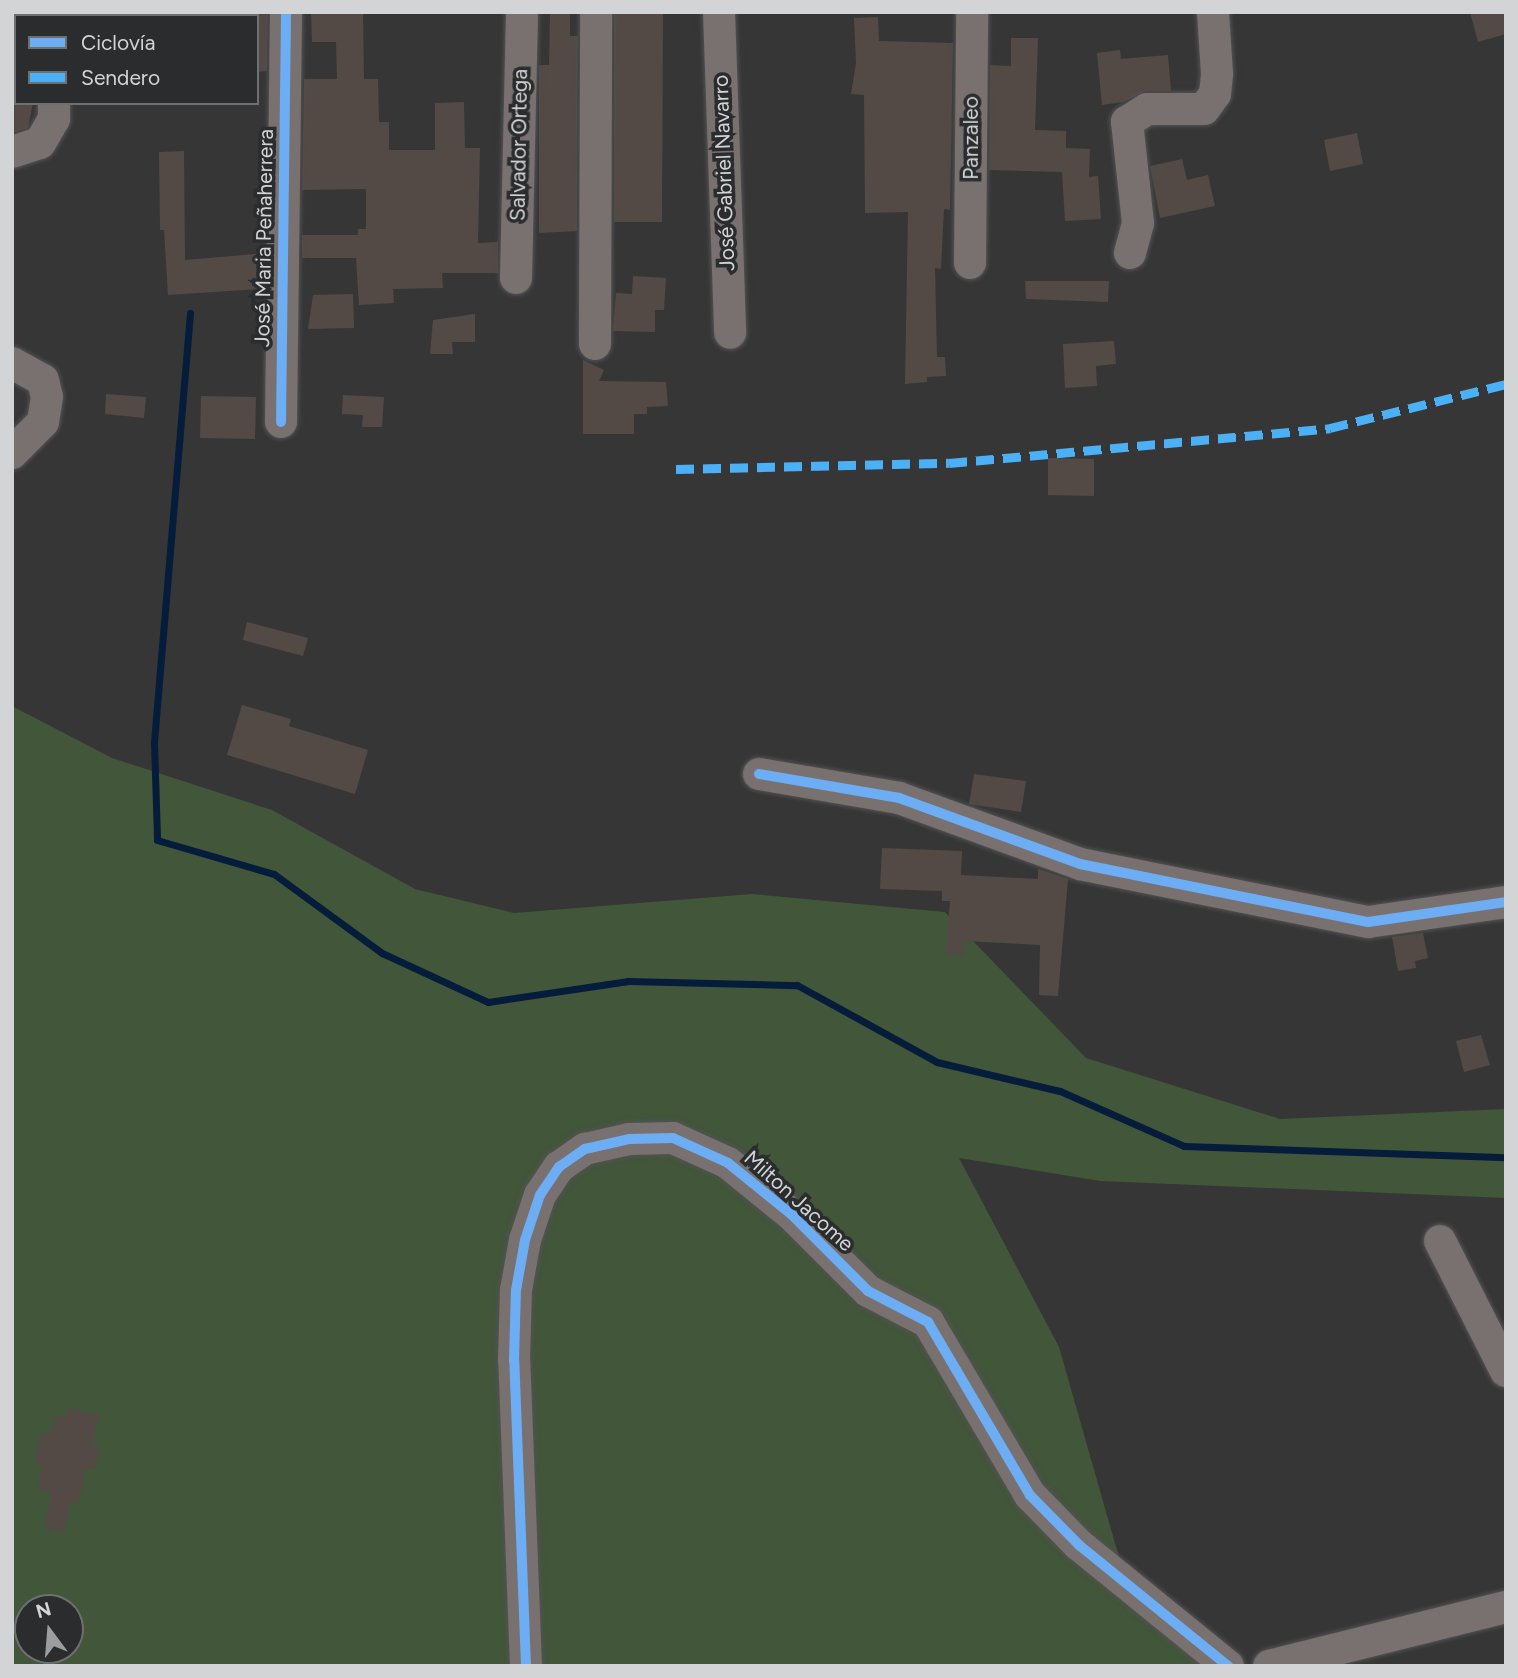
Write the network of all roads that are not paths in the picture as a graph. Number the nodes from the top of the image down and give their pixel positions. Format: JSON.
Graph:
{"nodes":[{"id":1,"x":286,"y":12,"type":"edge"},
{"id":2,"x":522,"y":12,"type":"edge"},
{"id":3,"x":596,"y":12,"type":"edge"},
{"id":4,"x":719,"y":12,"type":"edge"},
{"id":5,"x":972,"y":12,"type":"edge"},
{"id":6,"x":1213,"y":12,"type":"edge"},
{"id":7,"x":54,"y":105,"type":"edge"},
{"id":8,"x":14,"y":152,"type":"edge"},
{"id":9,"x":1130,"y":253,"type":"dead end"},
{"id":10,"x":971,"y":263,"type":"dead end"},
{"id":11,"x":516,"y":278,"type":"dead end"},
{"id":12,"x":730,"y":333,"type":"dead end"},
{"id":13,"x":595,"y":344,"type":"dead end"},
{"id":14,"x":12,"y":363,"type":"edge"},
{"id":15,"x":281,"y":422,"type":"dead end"},
{"id":16,"x":12,"y":453,"type":"edge"},
{"id":17,"x":759,"y":774,"type":"dead end"},
{"id":18,"x":1506,"y":902,"type":"edge"},
{"id":19,"x":1440,"y":1241,"type":"dead end"},
{"id":20,"x":1506,"y":1371,"type":"edge"},
{"id":21,"x":1506,"y":1607,"type":"edge"},
{"id":22,"x":526,"y":1666,"type":"edge"},
{"id":23,"x":1228,"y":1666,"type":"edge"},
{"id":24,"x":1269,"y":1666,"type":"edge"}],
"edges":[{"from":1,"to":15,"type":"street","name":"José Maria Peñaherrera"},
{"from":2,"to":11,"type":"street","name":"Salvador Ortega"},
{"from":3,"to":13,"type":"street"},
{"from":4,"to":12,"type":"street","name":"José Gabriel Navarro"},
{"from":5,"to":10,"type":"street","name":"Panzaleo"},
{"from":6,"to":9,"type":"street"},
{"from":7,"to":8,"type":"street"},
{"from":14,"to":16,"type":"street"},
{"from":17,"to":18,"type":"street"},
{"from":19,"to":20,"type":"street"},
{"from":21,"to":24,"type":"street"},
{"from":22,"to":23,"type":"street","name":"Milton Jacome"}]}
